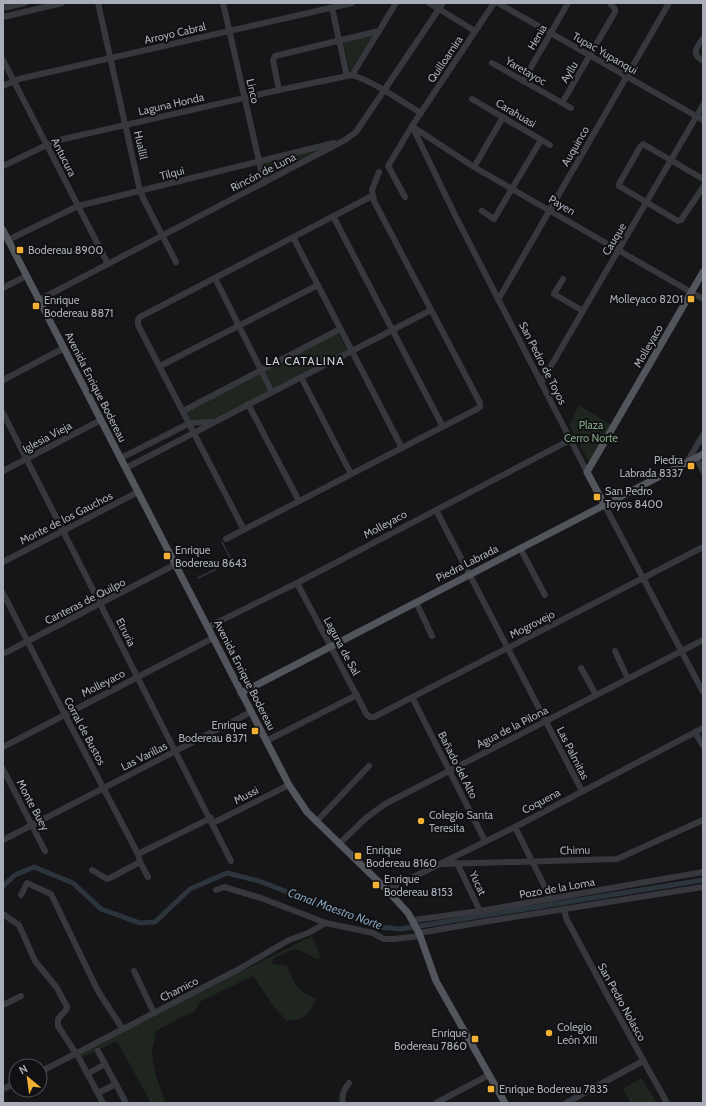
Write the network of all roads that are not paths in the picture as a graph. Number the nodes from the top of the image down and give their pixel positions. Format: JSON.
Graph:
{"nodes":[{"id":1,"x":25,"y":3,"type":"edge"},
{"id":2,"x":62,"y":3,"type":"edge"},
{"id":3,"x":98,"y":3,"type":"edge"},
{"id":4,"x":223,"y":3,"type":"edge"},
{"id":5,"x":352,"y":3,"type":"edge"},
{"id":6,"x":396,"y":3,"type":"edge"},
{"id":7,"x":429,"y":3,"type":"edge"},
{"id":8,"x":443,"y":3,"type":"edge"},
{"id":9,"x":494,"y":3,"type":"edge"},
{"id":10,"x":498,"y":3,"type":"edge"},
{"id":11,"x":568,"y":3,"type":"edge"},
{"id":12,"x":610,"y":3,"type":"edge"},
{"id":13,"x":669,"y":3,"type":"edge"},
{"id":14,"x":3,"y":8,"type":"edge"},
{"id":15,"x":332,"y":8,"type":"junction"},
{"id":16,"x":439,"y":9,"type":"junction"},
{"id":17,"x":3,"y":17,"type":"edge"},
{"id":18,"x":229,"y":31,"type":"junction"},
{"id":19,"x":379,"y":31,"type":"junction"},
{"id":20,"x":475,"y":32,"type":"junction"},
{"id":21,"x":551,"y":33,"type":"junction"},
{"id":22,"x":703,"y":38,"type":"edge"},
{"id":23,"x":340,"y":41,"type":"junction"},
{"id":24,"x":590,"y":56,"type":"junction"},
{"id":25,"x":111,"y":58,"type":"junction"},
{"id":26,"x":3,"y":60,"type":"edge"},
{"id":27,"x":703,"y":61,"type":"edge"},
{"id":28,"x":492,"y":63,"type":"dead end"},
{"id":29,"x":350,"y":75,"type":"junction"},
{"id":30,"x":627,"y":76,"type":"junction"},
{"id":31,"x":14,"y":81,"type":"junction"},
{"id":32,"x":523,"y":81,"type":"junction"},
{"id":33,"x":3,"y":86,"type":"edge"},
{"id":34,"x":279,"y":90,"type":"junction"},
{"id":35,"x":384,"y":90,"type":"junction"},
{"id":36,"x":244,"y":98,"type":"junction"},
{"id":37,"x":472,"y":99,"type":"dead end"},
{"id":38,"x":562,"y":103,"type":"junction"},
{"id":39,"x":703,"y":105,"type":"edge"},
{"id":40,"x":571,"y":108,"type":"dead end"},
{"id":41,"x":421,"y":113,"type":"junction"},
{"id":42,"x":697,"y":116,"type":"junction"},
{"id":43,"x":503,"y":117,"type":"junction"},
{"id":44,"x":703,"y":120,"type":"edge"},
{"id":45,"x":126,"y":125,"type":"junction"},
{"id":46,"x":412,"y":126,"type":"junction"},
{"id":47,"x":345,"y":140,"type":"junction"},
{"id":48,"x":541,"y":140,"type":"junction"},
{"id":49,"x":46,"y":145,"type":"junction"},
{"id":50,"x":550,"y":145,"type":"dead end"},
{"id":51,"x":671,"y":160,"type":"junction"},
{"id":52,"x":259,"y":162,"type":"junction"},
{"id":53,"x":3,"y":166,"type":"edge"},
{"id":54,"x":474,"y":167,"type":"junction"},
{"id":55,"x":379,"y":172,"type":"dead end"},
{"id":56,"x":703,"y":179,"type":"edge"},
{"id":57,"x":264,"y":183,"type":"junction"},
{"id":58,"x":703,"y":187,"type":"edge"},
{"id":59,"x":513,"y":189,"type":"junction"},
{"id":60,"x":140,"y":191,"type":"junction"},
{"id":61,"x":372,"y":196,"type":"junction"},
{"id":62,"x":405,"y":198,"type":"dead end"},
{"id":63,"x":647,"y":203,"type":"junction"},
{"id":64,"x":78,"y":206,"type":"junction"},
{"id":65,"x":550,"y":210,"type":"junction"},
{"id":66,"x":482,"y":211,"type":"dead end"},
{"id":67,"x":333,"y":216,"type":"junction"},
{"id":68,"x":3,"y":230,"type":"edge"},
{"id":69,"x":162,"y":235,"type":"junction"},
{"id":70,"x":294,"y":237,"type":"junction"},
{"id":71,"x":8,"y":240,"type":"junction"},
{"id":72,"x":619,"y":250,"type":"junction"},
{"id":73,"x":176,"y":262,"type":"dead end"},
{"id":74,"x":108,"y":264,"type":"junction"},
{"id":75,"x":703,"y":272,"type":"edge"},
{"id":76,"x":26,"y":276,"type":"junction"},
{"id":77,"x":214,"y":278,"type":"junction"},
{"id":78,"x":563,"y":279,"type":"dead end"},
{"id":79,"x":318,"y":285,"type":"junction"},
{"id":80,"x":3,"y":288,"type":"edge"},
{"id":81,"x":691,"y":292,"type":"junction"},
{"id":82,"x":703,"y":299,"type":"edge"},
{"id":83,"x":39,"y":300,"type":"junction"},
{"id":84,"x":498,"y":300,"type":"junction"},
{"id":85,"x":431,"y":310,"type":"junction"},
{"id":86,"x":583,"y":311,"type":"junction"},
{"id":87,"x":239,"y":326,"type":"junction"},
{"id":88,"x":340,"y":329,"type":"junction"},
{"id":89,"x":392,"y":330,"type":"junction"},
{"id":90,"x":64,"y":348,"type":"junction"},
{"id":91,"x":352,"y":350,"type":"junction"},
{"id":92,"x":160,"y":366,"type":"junction"},
{"id":93,"x":262,"y":371,"type":"junction"},
{"id":94,"x":301,"y":377,"type":"junction"},
{"id":95,"x":3,"y":380,"type":"edge"},
{"id":96,"x":541,"y":383,"type":"junction"},
{"id":97,"x":272,"y":392,"type":"junction"},
{"id":98,"x":248,"y":404,"type":"junction"},
{"id":99,"x":183,"y":411,"type":"junction"},
{"id":100,"x":3,"y":413,"type":"edge"},
{"id":101,"x":101,"y":420,"type":"junction"},
{"id":102,"x":215,"y":421,"type":"junction"},
{"id":103,"x":190,"y":423,"type":"junction"},
{"id":104,"x":442,"y":427,"type":"junction"},
{"id":105,"x":194,"y":432,"type":"junction"},
{"id":106,"x":703,"y":435,"type":"edge"},
{"id":107,"x":570,"y":440,"type":"junction"},
{"id":108,"x":402,"y":448,"type":"junction"},
{"id":109,"x":700,"y":455,"type":"edge"},
{"id":110,"x":121,"y":458,"type":"junction"},
{"id":111,"x":26,"y":460,"type":"junction"},
{"id":112,"x":687,"y":462,"type":"junction"},
{"id":113,"x":126,"y":468,"type":"junction"},
{"id":114,"x":3,"y":471,"type":"edge"},
{"id":115,"x":703,"y":471,"type":"edge"},
{"id":116,"x":587,"y":472,"type":"junction"},
{"id":117,"x":351,"y":474,"type":"junction"},
{"id":118,"x":138,"y":492,"type":"junction"},
{"id":119,"x":299,"y":501,"type":"junction"},
{"id":120,"x":604,"y":504,"type":"junction"},
{"id":121,"x":436,"y":510,"type":"junction"},
{"id":122,"x":244,"y":530,"type":"junction"},
{"id":123,"x":63,"y":531,"type":"junction"},
{"id":124,"x":226,"y":539,"type":"dead end"},
{"id":125,"x":703,"y":547,"type":"edge"},
{"id":126,"x":520,"y":548,"type":"junction"},
{"id":127,"x":3,"y":562,"type":"edge"},
{"id":128,"x":176,"y":564,"type":"junction"},
{"id":129,"x":469,"y":574,"type":"junction"},
{"id":130,"x":644,"y":578,"type":"junction"},
{"id":131,"x":297,"y":583,"type":"junction"},
{"id":132,"x":3,"y":593,"type":"edge"},
{"id":133,"x":545,"y":595,"type":"dead end"},
{"id":134,"x":416,"y":602,"type":"junction"},
{"id":135,"x":100,"y":604,"type":"junction"},
{"id":136,"x":208,"y":627,"type":"junction"},
{"id":137,"x":432,"y":636,"type":"dead end"},
{"id":138,"x":214,"y":638,"type":"junction"},
{"id":139,"x":703,"y":640,"type":"edge"},
{"id":140,"x":28,"y":641,"type":"junction"},
{"id":141,"x":331,"y":646,"type":"junction"},
{"id":142,"x":507,"y":648,"type":"junction"},
{"id":143,"x":615,"y":651,"type":"dead end"},
{"id":144,"x":681,"y":652,"type":"junction"},
{"id":145,"x":3,"y":654,"type":"edge"},
{"id":146,"x":581,"y":668,"type":"dead end"},
{"id":147,"x":138,"y":677,"type":"junction"},
{"id":148,"x":628,"y":679,"type":"junction"},
{"id":149,"x":703,"y":692,"type":"edge"},
{"id":150,"x":241,"y":693,"type":"junction"},
{"id":151,"x":357,"y":695,"type":"junction"},
{"id":152,"x":596,"y":695,"type":"junction"},
{"id":153,"x":412,"y":697,"type":"junction"},
{"id":154,"x":251,"y":712,"type":"junction"},
{"id":155,"x":65,"y":715,"type":"junction"},
{"id":156,"x":370,"y":717,"type":"joint"},
{"id":157,"x":546,"y":721,"type":"junction"},
{"id":158,"x":703,"y":728,"type":"edge"},
{"id":159,"x":696,"y":732,"type":"junction"},
{"id":160,"x":266,"y":741,"type":"junction"},
{"id":161,"x":703,"y":746,"type":"edge"},
{"id":162,"x":3,"y":747,"type":"edge"},
{"id":163,"x":176,"y":751,"type":"junction"},
{"id":164,"x":369,"y":766,"type":"dead end"},
{"id":165,"x":3,"y":769,"type":"edge"},
{"id":166,"x":449,"y":770,"type":"junction"},
{"id":167,"x":288,"y":785,"type":"junction"},
{"id":168,"x":103,"y":788,"type":"junction"},
{"id":169,"x":582,"y":791,"type":"junction"},
{"id":170,"x":703,"y":820,"type":"edge"},
{"id":171,"x":212,"y":821,"type":"junction"},
{"id":172,"x":316,"y":822,"type":"junction"},
{"id":173,"x":32,"y":825,"type":"junction"},
{"id":174,"x":515,"y":827,"type":"junction"},
{"id":175,"x":3,"y":840,"type":"edge"},
{"id":176,"x":485,"y":841,"type":"junction"},
{"id":177,"x":339,"y":844,"type":"junction"},
{"id":178,"x":46,"y":851,"type":"dead end"},
{"id":179,"x":138,"y":854,"type":"junction"},
{"id":180,"x":231,"y":861,"type":"dead end"},
{"id":181,"x":532,"y":861,"type":"junction"},
{"id":182,"x":140,"y":862,"type":"junction"},
{"id":183,"x":458,"y":863,"type":"junction"},
{"id":184,"x":440,"y":864,"type":"junction"},
{"id":185,"x":92,"y":870,"type":"dead end"},
{"id":186,"x":703,"y":872,"type":"edge"},
{"id":187,"x":148,"y":877,"type":"dead end"},
{"id":188,"x":703,"y":887,"type":"edge"},
{"id":189,"x":216,"y":890,"type":"dead end"},
{"id":190,"x":387,"y":890,"type":"junction"},
{"id":191,"x":21,"y":895,"type":"dead end"},
{"id":192,"x":551,"y":899,"type":"junction"},
{"id":193,"x":564,"y":909,"type":"junction"},
{"id":194,"x":480,"y":911,"type":"junction"},
{"id":195,"x":3,"y":914,"type":"edge"},
{"id":196,"x":413,"y":920,"type":"junction"},
{"id":197,"x":326,"y":923,"type":"junction"},
{"id":198,"x":419,"y":935,"type":"junction"},
{"id":199,"x":134,"y":971,"type":"dead end"},
{"id":200,"x":21,"y":996,"type":"dead end"},
{"id":201,"x":3,"y":1005,"type":"edge"},
{"id":202,"x":154,"y":1013,"type":"junction"},
{"id":203,"x":122,"y":1028,"type":"junction"},
{"id":204,"x":98,"y":1051,"type":"dead end"},
{"id":205,"x":76,"y":1053,"type":"junction"},
{"id":206,"x":643,"y":1061,"type":"junction"},
{"id":207,"x":105,"y":1064,"type":"junction"},
{"id":208,"x":48,"y":1068,"type":"edge"},
{"id":209,"x":87,"y":1074,"type":"junction"},
{"id":210,"x":489,"y":1075,"type":"junction"},
{"id":211,"x":349,"y":1083,"type":"dead end"},
{"id":212,"x":116,"y":1084,"type":"junction"},
{"id":213,"x":98,"y":1093,"type":"junction"},
{"id":214,"x":103,"y":1103,"type":"edge"},
{"id":215,"x":126,"y":1103,"type":"edge"},
{"id":216,"x":343,"y":1103,"type":"edge"},
{"id":217,"x":436,"y":1103,"type":"edge"},
{"id":218,"x":505,"y":1103,"type":"edge"},
{"id":219,"x":566,"y":1103,"type":"edge"},
{"id":220,"x":667,"y":1103,"type":"edge"}],
"edges":[{"from":1,"to":14,"type":"street"},
{"from":2,"to":17,"type":"street"},
{"from":3,"to":25,"type":"street","name":"Huallil"},
{"from":4,"to":18,"type":"street","name":"Linco"},
{"from":5,"to":15,"type":"street","name":"Arroyo Cabral"},
{"from":6,"to":19,"type":"street"},
{"from":7,"to":16,"type":"street"},
{"from":8,"to":16,"type":"street","name":"Rincón de Luna"},
{"from":9,"to":20,"type":"street","name":"Quilloamira"},
{"from":10,"to":21,"type":"street","name":"Tupac Yupanqui"},
{"from":11,"to":21,"type":"street","name":"Henia"},
{"from":12,"to":24,"type":"street","name":"Ayllu"},
{"from":13,"to":30,"type":"street","name":"Auquinco"},
{"from":15,"to":18,"type":"street","name":"Arroyo Cabral"},
{"from":15,"to":23,"type":"street"},
{"from":16,"to":20,"type":"street"},
{"from":16,"to":35,"type":"street","name":"Rincón de Luna"},
{"from":18,"to":25,"type":"street","name":"Arroyo Cabral"},
{"from":18,"to":36,"type":"street","name":"Linco"},
{"from":19,"to":23,"type":"street"},
{"from":19,"to":29,"type":"street"},
{"from":20,"to":41,"type":"street","name":"Quilloamira"},
{"from":21,"to":24,"type":"street","name":"Tupac Yupanqui"},
{"from":21,"to":32,"type":"street","name":"Henia"},
{"from":22,"to":27,"type":"street"},
{"from":23,"to":29,"type":"street"},
{"from":23,"to":34,"type":"street"},
{"from":24,"to":30,"type":"street","name":"Tupac Yupanqui"},
{"from":24,"to":38,"type":"street","name":"Ayllu"},
{"from":25,"to":31,"type":"street","name":"Arroyo Cabral"},
{"from":25,"to":45,"type":"street","name":"Huallil"},
{"from":26,"to":31,"type":"street","name":"Antucura"},
{"from":28,"to":32,"type":"street","name":"Yaretayoc"},
{"from":29,"to":34,"type":"street","name":"Laguna Honda"},
{"from":29,"to":35,"type":"street"},
{"from":30,"to":42,"type":"street","name":"Tupac Yupanqui"},
{"from":30,"to":65,"type":"street","name":"Auquinco"},
{"from":31,"to":33,"type":"street","name":"Arroyo Cabral"},
{"from":31,"to":49,"type":"street","name":"Antucura"},
{"from":32,"to":38,"type":"street","name":"Yaretayoc"},
{"from":34,"to":36,"type":"street","name":"Laguna Honda"},
{"from":35,"to":41,"type":"street"},
{"from":35,"to":47,"type":"street","name":"Rincón de Luna"},
{"from":36,"to":45,"type":"street","name":"Laguna Honda"},
{"from":36,"to":52,"type":"street","name":"Linco"},
{"from":37,"to":43,"type":"street","name":"Carahuasi"},
{"from":38,"to":40,"type":"street","name":"Yaretayoc"},
{"from":39,"to":42,"type":"street","name":"Cauque"},
{"from":41,"to":46,"type":"street","name":"Quilloamira"},
{"from":42,"to":44,"type":"street","name":"Tupac Yupanqui"},
{"from":42,"to":51,"type":"street","name":"Cauque"},
{"from":43,"to":48,"type":"street","name":"Carahuasi"},
{"from":43,"to":54,"type":"street"},
{"from":45,"to":49,"type":"street","name":"Laguna Honda"},
{"from":45,"to":60,"type":"street","name":"Huallil"},
{"from":46,"to":54,"type":"street","name":"Payen"},
{"from":46,"to":62,"type":"street","name":"Quilloamira"},
{"from":46,"to":84,"type":"street","name":"San Pedro de Toyos"},
{"from":47,"to":52,"type":"street","name":"Tilqui"},
{"from":47,"to":57,"type":"street","name":"Rincón de Luna"},
{"from":48,"to":50,"type":"street","name":"Carahuasi"},
{"from":48,"to":59,"type":"street"},
{"from":49,"to":53,"type":"street","name":"Laguna Honda"},
{"from":49,"to":64,"type":"street","name":"Antucura"},
{"from":51,"to":56,"type":"street"},
{"from":51,"to":63,"type":"street","name":"Cauque"},
{"from":51,"to":63,"type":"street"},
{"from":52,"to":57,"type":"street","name":"Linco"},
{"from":52,"to":60,"type":"street","name":"Tilqui"},
{"from":54,"to":59,"type":"street","name":"Payen"},
{"from":55,"to":61,"type":"street"},
{"from":57,"to":69,"type":"street","name":"Rincón de Luna"},
{"from":58,"to":63,"type":"street"},
{"from":59,"to":65,"type":"street","name":"Payen"},
{"from":59,"to":66,"type":"street"},
{"from":60,"to":64,"type":"street","name":"Tilqui"},
{"from":60,"to":69,"type":"street","name":"Huallil"},
{"from":61,"to":67,"type":"street"},
{"from":61,"to":85,"type":"street"},
{"from":63,"to":72,"type":"street","name":"Cauque"},
{"from":64,"to":71,"type":"street","name":"Tilqui"},
{"from":64,"to":74,"type":"street","name":"Antucura"},
{"from":65,"to":72,"type":"street","name":"Payen"},
{"from":65,"to":84,"type":"street","name":"Auquinco"},
{"from":67,"to":70,"type":"street"},
{"from":67,"to":89,"type":"street"},
{"from":68,"to":71,"type":"main road","name":"Avenida Enrique Bodereau"},
{"from":69,"to":73,"type":"street","name":"Huallil"},
{"from":69,"to":74,"type":"street","name":"Rincón de Luna"},
{"from":70,"to":77,"type":"street"},
{"from":70,"to":79,"type":"street"},
{"from":71,"to":76,"type":"main road","name":"Avenida Enrique Bodereau"},
{"from":72,"to":81,"type":"street","name":"Payen"},
{"from":72,"to":86,"type":"street","name":"Cauque"},
{"from":74,"to":83,"type":"street","name":"Rincón de Luna"},
{"from":75,"to":81,"type":"main road","name":"Molleyaco"},
{"from":76,"to":80,"type":"street"},
{"from":76,"to":83,"type":"main road","name":"Avenida Enrique Bodereau"},
{"from":77,"to":87,"type":"street"},
{"from":77,"to":92,"type":"street"},
{"from":78,"to":86,"type":"street"},
{"from":79,"to":87,"type":"street"},
{"from":79,"to":88,"type":"street"},
{"from":81,"to":82,"type":"street","name":"Payen"},
{"from":81,"to":116,"type":"main road","name":"Molleyaco"},
{"from":83,"to":90,"type":"main road","name":"Avenida Enrique Bodereau"},
{"from":84,"to":96,"type":"street","name":"San Pedro de Toyos"},
{"from":85,"to":89,"type":"street"},
{"from":85,"to":104,"type":"street"},
{"from":86,"to":96,"type":"street","name":"Cauque"},
{"from":87,"to":92,"type":"street"},
{"from":87,"to":93,"type":"street"},
{"from":88,"to":91,"type":"street"},
{"from":88,"to":93,"type":"street"},
{"from":89,"to":91,"type":"street"},
{"from":89,"to":104,"type":"street"},
{"from":90,"to":95,"type":"street"},
{"from":90,"to":101,"type":"main road","name":"Avenida Enrique Bodereau"},
{"from":91,"to":94,"type":"street"},
{"from":91,"to":108,"type":"street"},
{"from":92,"to":99,"type":"street"},
{"from":93,"to":97,"type":"street"},
{"from":93,"to":99,"type":"street"},
{"from":94,"to":97,"type":"street"},
{"from":94,"to":117,"type":"street"},
{"from":96,"to":107,"type":"street","name":"San Pedro de Toyos"},
{"from":97,"to":98,"type":"street"},
{"from":98,"to":102,"type":"street"},
{"from":98,"to":119,"type":"street"},
{"from":99,"to":103,"type":"street"},
{"from":100,"to":111,"type":"street","name":"Etruria"},
{"from":101,"to":110,"type":"main road","name":"Avenida Enrique Bodereau"},
{"from":101,"to":111,"type":"street","name":"Iglesia Vieja"},
{"from":102,"to":103,"type":"street"},
{"from":102,"to":105,"type":"street"},
{"from":103,"to":105,"type":"street"},
{"from":103,"to":110,"type":"street"},
{"from":104,"to":108,"type":"street"},
{"from":105,"to":113,"type":"street"},
{"from":105,"to":122,"type":"street"},
{"from":106,"to":112,"type":"street"},
{"from":107,"to":116,"type":"street","name":"San Pedro de Toyos"},
{"from":107,"to":121,"type":"street","name":"Molleyaco"},
{"from":108,"to":117,"type":"street"},
{"from":109,"to":112,"type":"main road","name":"Piedra Labrada"},
{"from":109,"to":115,"type":"street"},
{"from":110,"to":113,"type":"main road","name":"Avenida Enrique Bodereau"},
{"from":111,"to":114,"type":"street","name":"Iglesia Vieja"},
{"from":111,"to":123,"type":"street","name":"Etruria"},
{"from":112,"to":120,"type":"main road","name":"Piedra Labrada"},
{"from":113,"to":118,"type":"main road","name":"Avenida Enrique Bodereau"},
{"from":116,"to":120,"type":"main road","name":"San Pedro de Toyos"},
{"from":117,"to":119,"type":"street"},
{"from":118,"to":123,"type":"street","name":"Monte de los Gauchos"},
{"from":118,"to":128,"type":"main road","name":"Avenida Enrique Bodereau"},
{"from":119,"to":122,"type":"street"},
{"from":120,"to":126,"type":"main road","name":"Piedra Labrada"},
{"from":120,"to":130,"type":"street","name":"San Pedro de Toyos"},
{"from":121,"to":129,"type":"street","name":"Las Palmitas"},
{"from":121,"to":131,"type":"street","name":"Molleyaco"},
{"from":122,"to":124,"type":"street"},
{"from":123,"to":127,"type":"street","name":"Monte de los Gauchos"},
{"from":123,"to":135,"type":"street","name":"Etruria"},
{"from":125,"to":130,"type":"street","name":"Mogrovejo"},
{"from":126,"to":129,"type":"main road","name":"Piedra Labrada"},
{"from":126,"to":133,"type":"street"},
{"from":128,"to":135,"type":"street","name":"Canteras de Quilpo"},
{"from":128,"to":136,"type":"main road","name":"Avenida Enrique Bodereau"},
{"from":129,"to":134,"type":"main road","name":"Piedra Labrada"},
{"from":129,"to":142,"type":"street","name":"Las Palmitas"},
{"from":130,"to":142,"type":"street","name":"Mogrovejo"},
{"from":130,"to":144,"type":"street","name":"San Pedro de Toyos"},
{"from":131,"to":136,"type":"street","name":"Molleyaco"},
{"from":131,"to":141,"type":"street","name":"Laguna de Sal"},
{"from":132,"to":140,"type":"street","name":"Corral de Bustos"},
{"from":134,"to":137,"type":"street"},
{"from":134,"to":141,"type":"main road","name":"Piedra Labrada"},
{"from":135,"to":140,"type":"street","name":"Canteras de Quilpo"},
{"from":135,"to":147,"type":"street","name":"Etruria"},
{"from":136,"to":138,"type":"main road","name":"Avenida Enrique Bodereau"},
{"from":138,"to":147,"type":"street","name":"Molleyaco"},
{"from":138,"to":150,"type":"main road","name":"Avenida Enrique Bodereau"},
{"from":139,"to":144,"type":"street","name":"Agua de la Pilona"},
{"from":140,"to":145,"type":"street","name":"Canteras de Quilpo"},
{"from":140,"to":155,"type":"street","name":"Corral de Bustos"},
{"from":141,"to":150,"type":"main road","name":"Piedra Labrada"},
{"from":141,"to":151,"type":"street","name":"Laguna de Sal"},
{"from":142,"to":153,"type":"street","name":"Mogrovejo"},
{"from":142,"to":157,"type":"street","name":"Las Palmitas"},
{"from":143,"to":148,"type":"street"},
{"from":144,"to":148,"type":"street","name":"Agua de la Pilona"},
{"from":144,"to":149,"type":"street","name":"San Pedro de Toyos"},
{"from":146,"to":152,"type":"street"},
{"from":147,"to":155,"type":"street","name":"Molleyaco"},
{"from":147,"to":163,"type":"street","name":"Etruria"},
{"from":148,"to":152,"type":"street","name":"Agua de la Pilona"},
{"from":150,"to":154,"type":"main road","name":"Avenida Enrique Bodereau"},
{"from":151,"to":156,"type":"street","name":"Laguna de Sal"},
{"from":151,"to":160,"type":"street"},
{"from":152,"to":157,"type":"street","name":"Agua de la Pilona"},
{"from":153,"to":156,"type":"street","name":"Mogrovejo"},
{"from":153,"to":166,"type":"street","name":"Bañado del Alto"},
{"from":154,"to":160,"type":"main road","name":"Avenida Enrique Bodereau"},
{"from":154,"to":163,"type":"street","name":"Las Varillas"},
{"from":155,"to":162,"type":"street","name":"Molleyaco"},
{"from":155,"to":168,"type":"street","name":"Corral de Bustos"},
{"from":157,"to":166,"type":"street","name":"Agua de la Pilona"},
{"from":157,"to":169,"type":"street","name":"Las Palmitas"},
{"from":158,"to":159,"type":"street","name":"Coquena"},
{"from":159,"to":161,"type":"street"},
{"from":159,"to":169,"type":"street","name":"Coquena"},
{"from":160,"to":167,"type":"main road","name":"Avenida Enrique Bodereau"},
{"from":163,"to":168,"type":"street","name":"Las Varillas"},
{"from":163,"to":171,"type":"street","name":"Etruria"},
{"from":164,"to":172,"type":"street"},
{"from":165,"to":173,"type":"street","name":"Monte Buey"},
{"from":166,"to":176,"type":"street","name":"Bañado del Alto"},
{"from":166,"to":177,"type":"street","name":"Agua de la Pilona"},
{"from":167,"to":171,"type":"street","name":"Mussi"},
{"from":167,"to":172,"type":"main road","name":"Avenida Enrique Bodereau"},
{"from":168,"to":173,"type":"street","name":"Las Varillas"},
{"from":168,"to":179,"type":"street","name":"Corral de Bustos"},
{"from":169,"to":174,"type":"street","name":"Coquena"},
{"from":170,"to":181,"type":"street","name":"Chimu"},
{"from":171,"to":179,"type":"street","name":"Mussi"},
{"from":171,"to":180,"type":"street","name":"Etruria"},
{"from":172,"to":177,"type":"main road","name":"Avenida Enrique Bodereau"},
{"from":173,"to":175,"type":"street","name":"Las Varillas"},
{"from":173,"to":178,"type":"street","name":"Monte Buey"},
{"from":174,"to":176,"type":"street","name":"Coquena"},
{"from":174,"to":181,"type":"street"},
{"from":176,"to":184,"type":"street","name":"Coquena"},
{"from":177,"to":190,"type":"main road","name":"Avenida Enrique Bodereau"},
{"from":179,"to":182,"type":"street","name":"Corral de Bustos"},
{"from":181,"to":183,"type":"street","name":"Chimu"},
{"from":181,"to":192,"type":"street"},
{"from":182,"to":185,"type":"street"},
{"from":182,"to":187,"type":"street","name":"Corral de Bustos"},
{"from":183,"to":184,"type":"street","name":"Chimu"},
{"from":183,"to":194,"type":"street","name":"Yucat"},
{"from":184,"to":190,"type":"street","name":"Coquena"},
{"from":186,"to":192,"type":"street","name":"Pozo de la Loma"},
{"from":188,"to":193,"type":"street","name":"Pozo de la Loma"},
{"from":189,"to":197,"type":"street"},
{"from":190,"to":196,"type":"main road","name":"Avenida Enrique Bodereau"},
{"from":191,"to":203,"type":"street"},
{"from":192,"to":194,"type":"street","name":"Pozo de la Loma"},
{"from":193,"to":198,"type":"street","name":"Pozo de la Loma"},
{"from":193,"to":206,"type":"street","name":"San Pedro Nolasco"},
{"from":194,"to":196,"type":"street","name":"Pozo de la Loma"},
{"from":195,"to":205,"type":"street"},
{"from":196,"to":198,"type":"main road","name":"Avenida Enrique Bodereau"},
{"from":197,"to":198,"type":"street","name":"Pozo de la Loma"},
{"from":197,"to":202,"type":"street","name":"Chamico"},
{"from":198,"to":210,"type":"main road","name":"Avenida Enrique Bodereau"},
{"from":199,"to":202,"type":"street"},
{"from":200,"to":201,"type":"street"},
{"from":202,"to":203,"type":"street","name":"Chamico"},
{"from":203,"to":205,"type":"street","name":"Chamico"},
{"from":204,"to":207,"type":"street"},
{"from":205,"to":208,"type":"street","name":"Chamico"},
{"from":205,"to":209,"type":"street"},
{"from":206,"to":219,"type":"street"},
{"from":206,"to":220,"type":"street","name":"San Pedro Nolasco"},
{"from":207,"to":209,"type":"street"},
{"from":207,"to":212,"type":"street"},
{"from":209,"to":213,"type":"street"},
{"from":210,"to":217,"type":"street"},
{"from":210,"to":218,"type":"main road","name":"Avenida Enrique Bodereau"},
{"from":211,"to":216,"type":"street"},
{"from":212,"to":213,"type":"street"},
{"from":212,"to":215,"type":"street"},
{"from":213,"to":214,"type":"street"}]}
